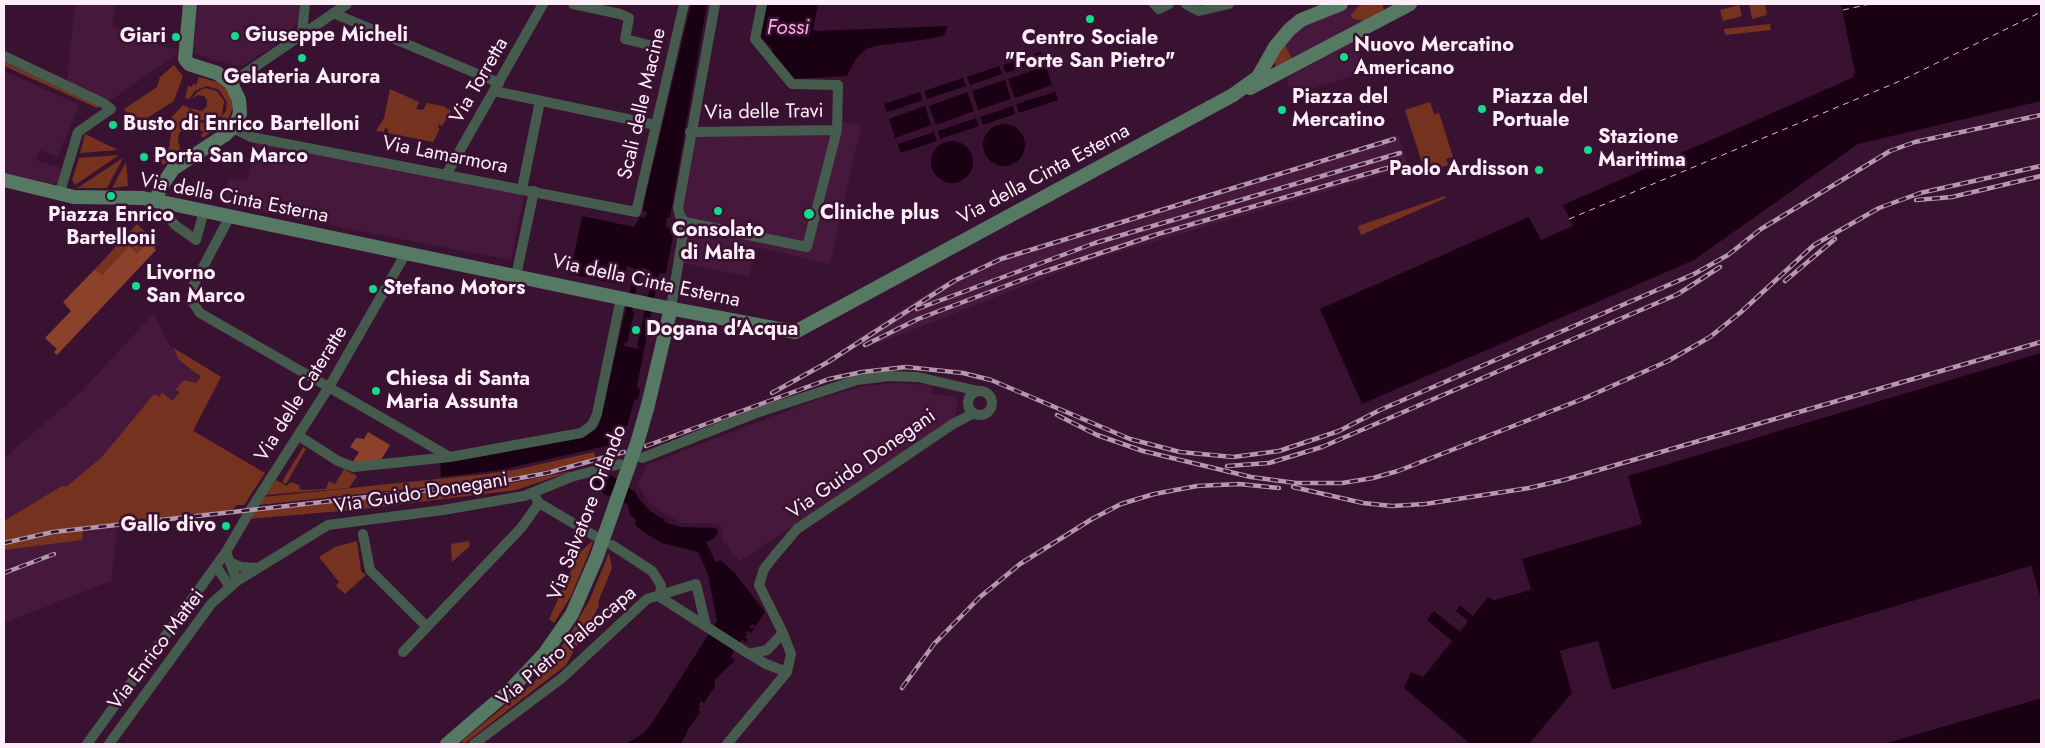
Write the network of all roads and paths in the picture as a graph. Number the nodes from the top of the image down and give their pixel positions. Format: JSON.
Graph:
{"nodes":[{"id":1,"x":190,"y":4,"type":"edge"},
{"id":2,"x":305,"y":4,"type":"edge"},
{"id":3,"x":347,"y":4,"type":"edge"},
{"id":4,"x":543,"y":4,"type":"edge"},
{"id":5,"x":572,"y":4,"type":"edge"},
{"id":6,"x":684,"y":4,"type":"edge"},
{"id":7,"x":715,"y":4,"type":"edge"},
{"id":8,"x":762,"y":4,"type":"edge"},
{"id":9,"x":1154,"y":4,"type":"edge"},
{"id":10,"x":1169,"y":4,"type":"edge"},
{"id":11,"x":1186,"y":4,"type":"edge"},
{"id":12,"x":1229,"y":4,"type":"edge"},
{"id":13,"x":1341,"y":4,"type":"edge"},
{"id":14,"x":1410,"y":4,"type":"edge"},
{"id":15,"x":333,"y":13,"type":"junction"},
{"id":16,"x":302,"y":33,"type":"junction"},
{"id":17,"x":653,"y":46,"type":"dead end"},
{"id":18,"x":4,"y":56,"type":"edge"},
{"id":19,"x":1268,"y":60,"type":"junction"},
{"id":20,"x":1280,"y":74,"type":"junction"},
{"id":21,"x":231,"y":83,"type":"junction"},
{"id":22,"x":496,"y":87,"type":"junction"},
{"id":23,"x":1233,"y":95,"type":"junction"},
{"id":24,"x":540,"y":101,"type":"junction"},
{"id":25,"x":656,"y":125,"type":"junction"},
{"id":26,"x":233,"y":128,"type":"junction"},
{"id":27,"x":837,"y":130,"type":"junction"},
{"id":28,"x":690,"y":132,"type":"junction"},
{"id":29,"x":446,"y":175,"type":"junction"},
{"id":30,"x":4,"y":180,"type":"edge"},
{"id":31,"x":522,"y":189,"type":"junction"},
{"id":32,"x":534,"y":191,"type":"junction"},
{"id":33,"x":59,"y":195,"type":"junction"},
{"id":34,"x":156,"y":201,"type":"junction"},
{"id":35,"x":204,"y":211,"type":"junction"},
{"id":36,"x":636,"y":212,"type":"joint"},
{"id":37,"x":230,"y":216,"type":"junction"},
{"id":38,"x":685,"y":222,"type":"junction"},
{"id":39,"x":406,"y":253,"type":"junction"},
{"id":40,"x":516,"y":276,"type":"junction"},
{"id":41,"x":621,"y":298,"type":"junction"},
{"id":42,"x":664,"y":307,"type":"junction"},
{"id":43,"x":951,"y":383,"type":"junction"},
{"id":44,"x":328,"y":387,"type":"junction"},
{"id":45,"x":978,"y":391,"type":"junction"},
{"id":46,"x":968,"y":401,"type":"junction"},
{"id":47,"x":974,"y":413,"type":"junction"},
{"id":48,"x":298,"y":436,"type":"junction"},
{"id":49,"x":450,"y":457,"type":"junction"},
{"id":50,"x":642,"y":458,"type":"dead end"},
{"id":51,"x":620,"y":464,"type":"dead end"},
{"id":52,"x":533,"y":493,"type":"junction"},
{"id":53,"x":539,"y":503,"type":"junction"},
{"id":54,"x":364,"y":534,"type":"dead end"},
{"id":55,"x":595,"y":536,"type":"dead end"},
{"id":56,"x":612,"y":545,"type":"dead end"},
{"id":57,"x":228,"y":557,"type":"junction"},
{"id":58,"x":216,"y":566,"type":"junction"},
{"id":59,"x":258,"y":568,"type":"junction"},
{"id":60,"x":234,"y":584,"type":"junction"},
{"id":61,"x":660,"y":597,"type":"junction"},
{"id":62,"x":706,"y":626,"type":"junction"},
{"id":63,"x":427,"y":627,"type":"junction"},
{"id":64,"x":783,"y":633,"type":"junction"},
{"id":65,"x":403,"y":652,"type":"dead end"},
{"id":66,"x":749,"y":654,"type":"junction"},
{"id":67,"x":788,"y":672,"type":"junction"},
{"id":68,"x":88,"y":744,"type":"edge"},
{"id":69,"x":109,"y":744,"type":"edge"},
{"id":70,"x":446,"y":744,"type":"edge"},
{"id":71,"x":474,"y":744,"type":"edge"},
{"id":72,"x":727,"y":744,"type":"edge"}],
"edges":[{"from":1,"to":21,"type":"main road"},
{"from":2,"to":16,"type":"street"},
{"from":3,"to":15,"type":"street"},
{"from":4,"to":22,"type":"street","name":"Via Torretta"},
{"from":5,"to":17,"type":"street"},
{"from":6,"to":25,"type":"street","name":"Scali delle Macine"},
{"from":7,"to":28,"type":"street"},
{"from":8,"to":27,"type":"street"},
{"from":9,"to":10,"type":"street"},
{"from":11,"to":12,"type":"street"},
{"from":13,"to":19,"type":"main road","name":"Via della Cinta Esterna"},
{"from":14,"to":20,"type":"main road","name":"Via della Cinta Esterna"},
{"from":15,"to":16,"type":"street"},
{"from":15,"to":22,"type":"street"},
{"from":16,"to":21,"type":"street"},
{"from":18,"to":33,"type":"street"},
{"from":19,"to":20,"type":"main road"},
{"from":19,"to":23,"type":"main road","name":"Via della Cinta Esterna"},
{"from":20,"to":23,"type":"main road","name":"Via della Cinta Esterna"},
{"from":21,"to":26,"type":"main road"},
{"from":22,"to":24,"type":"street"},
{"from":22,"to":29,"type":"street","name":"Via Torretta"},
{"from":23,"to":42,"type":"main road","name":"Via della Cinta Esterna"},
{"from":24,"to":25,"type":"street"},
{"from":24,"to":31,"type":"street"},
{"from":25,"to":36,"type":"street","name":"Scali delle Macine"},
{"from":26,"to":29,"type":"street","name":"Via Lamarmora"},
{"from":26,"to":34,"type":"main road"},
{"from":27,"to":28,"type":"street","name":"Via delle Travi"},
{"from":27,"to":38,"type":"street"},
{"from":28,"to":38,"type":"street"},
{"from":29,"to":31,"type":"street","name":"Via Lamarmora"},
{"from":30,"to":33,"type":"main road","name":"Via della Cinta Esterna"},
{"from":31,"to":32,"type":"street","name":"Via Lamarmora"},
{"from":32,"to":36,"type":"street","name":"Via Lamarmora"},
{"from":32,"to":40,"type":"street"},
{"from":33,"to":34,"type":"main road","name":"Via della Cinta Esterna"},
{"from":34,"to":35,"type":"main road","name":"Via della Cinta Esterna"},
{"from":34,"to":35,"type":"street"},
{"from":35,"to":37,"type":"main road","name":"Via della Cinta Esterna"},
{"from":37,"to":39,"type":"main road","name":"Via della Cinta Esterna"},
{"from":37,"to":44,"type":"street"},
{"from":38,"to":42,"type":"street"},
{"from":39,"to":40,"type":"main road","name":"Via della Cinta Esterna"},
{"from":39,"to":44,"type":"street","name":"Via delle Cateratte"},
{"from":40,"to":41,"type":"main road","name":"Via della Cinta Esterna"},
{"from":41,"to":42,"type":"main road","name":"Via della Cinta Esterna"},
{"from":41,"to":49,"type":"street"},
{"from":42,"to":70,"type":"main road","name":"Via Salvatore Orlando","bridge":true},
{"from":43,"to":45,"type":"street","name":"Via Guido Donegani"},
{"from":43,"to":46,"type":"street"},
{"from":43,"to":50,"type":"street","name":"Via Guido Donegani"},
{"from":44,"to":48,"type":"street","name":"Via delle Cateratte"},
{"from":44,"to":49,"type":"street"},
{"from":45,"to":46,"type":"street"},
{"from":45,"to":47,"type":"street"},
{"from":46,"to":47,"type":"street"},
{"from":47,"to":64,"type":"street","name":"Via Guido Donegani"},
{"from":48,"to":49,"type":"street"},
{"from":48,"to":57,"type":"street","name":"Via delle Cateratte"},
{"from":51,"to":52,"type":"street","name":"Via Guido Donegani"},
{"from":52,"to":53,"type":"street"},
{"from":52,"to":59,"type":"street","name":"Via Guido Donegani"},
{"from":53,"to":55,"type":"street"},
{"from":53,"to":63,"type":"street"},
{"from":54,"to":63,"type":"street"},
{"from":56,"to":61,"type":"street"},
{"from":57,"to":58,"type":"street","name":"Via delle Cateratte"},
{"from":57,"to":59,"type":"street"},
{"from":57,"to":60,"type":"street"},
{"from":58,"to":60,"type":"street"},
{"from":58,"to":68,"type":"street","name":"Via delle Cateratte"},
{"from":59,"to":60,"type":"street","name":"Via Guido Donegani"},
{"from":60,"to":69,"type":"street","name":"Via Enrico Mattei"},
{"from":61,"to":62,"type":"street"},
{"from":61,"to":62,"type":"street","name":"Via Pietro Paleocapa"},
{"from":61,"to":71,"type":"street","name":"Via Pietro Paleocapa"},
{"from":62,"to":66,"type":"street"},
{"from":63,"to":65,"type":"street"},
{"from":64,"to":66,"type":"street"},
{"from":64,"to":67,"type":"street"},
{"from":66,"to":67,"type":"street"},
{"from":67,"to":72,"type":"street"}]}
